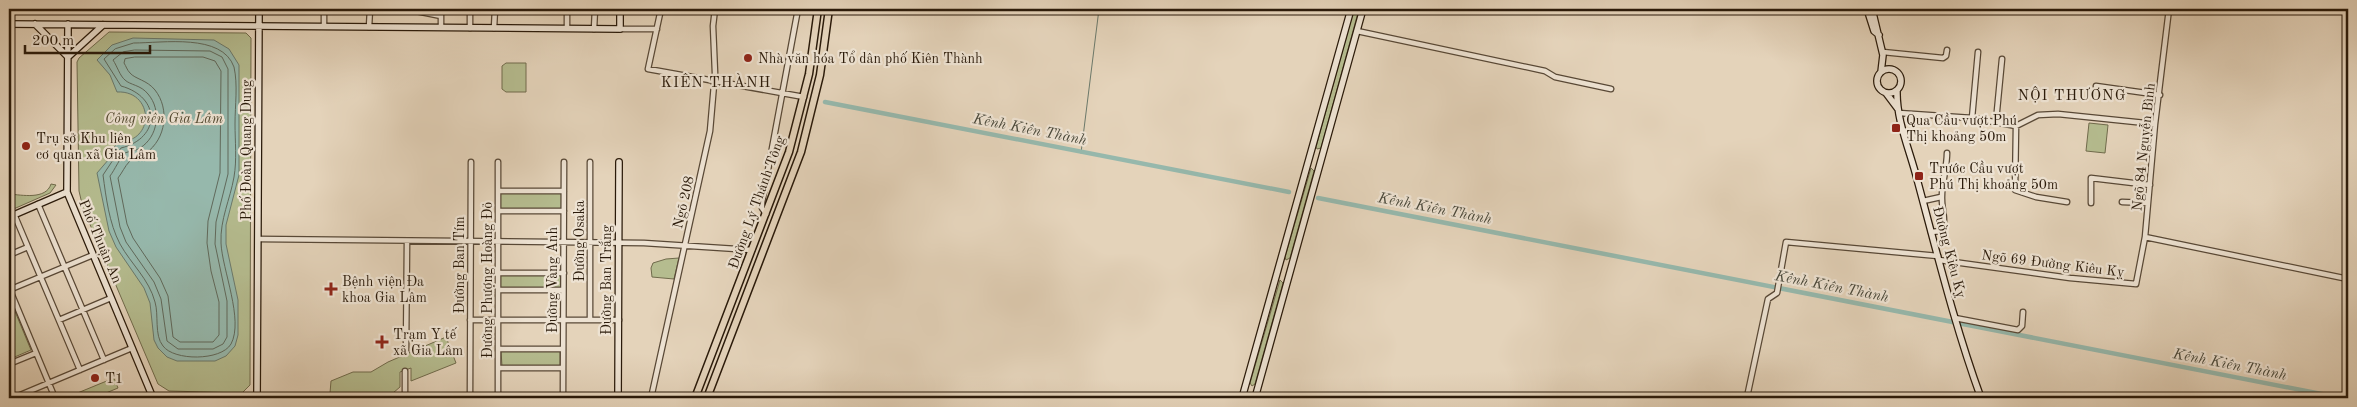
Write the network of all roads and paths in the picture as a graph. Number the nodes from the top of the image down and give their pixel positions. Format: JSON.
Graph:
{"nodes":[{"id":1,"x":259,"y":9,"type":"edge"},
{"id":2,"x":324,"y":9,"type":"edge"},
{"id":3,"x":370,"y":9,"type":"edge"},
{"id":4,"x":406,"y":9,"type":"edge"},
{"id":5,"x":441,"y":9,"type":"edge"},
{"id":6,"x":470,"y":9,"type":"edge"},
{"id":7,"x":495,"y":9,"type":"edge"},
{"id":8,"x":567,"y":9,"type":"edge"},
{"id":9,"x":594,"y":9,"type":"edge"},
{"id":10,"x":620,"y":9,"type":"edge"},
{"id":11,"x":661,"y":9,"type":"edge"},
{"id":12,"x":715,"y":9,"type":"edge"},
{"id":13,"x":798,"y":9,"type":"edge"},
{"id":14,"x":818,"y":9,"type":"edge"},
{"id":15,"x":829,"y":9,"type":"edge"},
{"id":16,"x":1351,"y":9,"type":"edge"},
{"id":17,"x":1363,"y":9,"type":"edge"},
{"id":18,"x":1867,"y":9,"type":"edge"},
{"id":19,"x":1874,"y":9,"type":"edge"},
{"id":20,"x":2169,"y":9,"type":"edge"},
{"id":21,"x":414,"y":10,"type":"edge"},
{"id":22,"x":441,"y":16,"type":"junction"},
{"id":23,"x":9,"y":24,"type":"edge"},
{"id":24,"x":35,"y":24,"type":"junction"},
{"id":25,"x":68,"y":24,"type":"junction"},
{"id":26,"x":103,"y":25,"type":"junction"},
{"id":27,"x":259,"y":26,"type":"junction"},
{"id":28,"x":324,"y":26,"type":"junction"},
{"id":29,"x":369,"y":27,"type":"junction"},
{"id":30,"x":441,"y":27,"type":"junction"},
{"id":31,"x":470,"y":28,"type":"junction"},
{"id":32,"x":494,"y":28,"type":"junction"},
{"id":33,"x":567,"y":28,"type":"junction"},
{"id":34,"x":594,"y":29,"type":"junction"},
{"id":35,"x":620,"y":29,"type":"junction"},
{"id":36,"x":657,"y":29,"type":"junction"},
{"id":37,"x":1356,"y":31,"type":"junction"},
{"id":38,"x":1880,"y":37,"type":"junction"},
{"id":39,"x":1947,"y":50,"type":"dead end"},
{"id":40,"x":1978,"y":52,"type":"dead end"},
{"id":41,"x":1883,"y":53,"type":"junction"},
{"id":42,"x":68,"y":58,"type":"junction"},
{"id":43,"x":2002,"y":58,"type":"dead end"},
{"id":44,"x":1893,"y":70,"type":"junction"},
{"id":45,"x":1881,"y":72,"type":"junction"},
{"id":46,"x":715,"y":82,"type":"junction"},
{"id":47,"x":2096,"y":86,"type":"dead end"},
{"id":48,"x":1611,"y":89,"type":"dead end"},
{"id":49,"x":1897,"y":90,"type":"junction"},
{"id":50,"x":1886,"y":93,"type":"junction"},
{"id":51,"x":783,"y":94,"type":"junction"},
{"id":52,"x":2160,"y":95,"type":"junction"},
{"id":53,"x":804,"y":97,"type":"junction"},
{"id":54,"x":1899,"y":112,"type":"junction"},
{"id":55,"x":1972,"y":118,"type":"junction"},
{"id":56,"x":1996,"y":121,"type":"junction"},
{"id":57,"x":2155,"y":124,"type":"junction"},
{"id":58,"x":2016,"y":126,"type":"junction"},
{"id":59,"x":1947,"y":152,"type":"dead end"},
{"id":60,"x":1310,"y":157,"type":"junction"},
{"id":61,"x":1320,"y":160,"type":"junction"},
{"id":62,"x":471,"y":162,"type":"dead end"},
{"id":63,"x":498,"y":162,"type":"dead end"},
{"id":64,"x":564,"y":162,"type":"dead end"},
{"id":65,"x":590,"y":162,"type":"dead end"},
{"id":66,"x":619,"y":162,"type":"dead end"},
{"id":67,"x":780,"y":177,"type":"junction"},
{"id":68,"x":791,"y":180,"type":"junction"},
{"id":69,"x":2150,"y":185,"type":"junction"},
{"id":70,"x":498,"y":191,"type":"junction"},
{"id":71,"x":564,"y":191,"type":"junction"},
{"id":72,"x":67,"y":192,"type":"junction"},
{"id":73,"x":1941,"y":197,"type":"junction"},
{"id":74,"x":1923,"y":201,"type":"junction"},
{"id":75,"x":2068,"y":202,"type":"dead end"},
{"id":76,"x":2091,"y":202,"type":"dead end"},
{"id":77,"x":2122,"y":202,"type":"dead end"},
{"id":78,"x":2148,"y":203,"type":"junction"},
{"id":79,"x":38,"y":204,"type":"junction"},
{"id":80,"x":498,"y":211,"type":"junction"},
{"id":81,"x":564,"y":211,"type":"junction"},
{"id":82,"x":766,"y":214,"type":"junction"},
{"id":83,"x":12,"y":216,"type":"edge"},
{"id":84,"x":1931,"y":232,"type":"junction"},
{"id":85,"x":2145,"y":237,"type":"junction"},
{"id":86,"x":258,"y":239,"type":"junction"},
{"id":87,"x":407,"y":241,"type":"junction"},
{"id":88,"x":470,"y":241,"type":"junction"},
{"id":89,"x":498,"y":241,"type":"junction"},
{"id":90,"x":564,"y":242,"type":"junction"},
{"id":91,"x":590,"y":242,"type":"junction"},
{"id":92,"x":619,"y":243,"type":"junction"},
{"id":93,"x":684,"y":246,"type":"junction"},
{"id":94,"x":28,"y":247,"type":"junction"},
{"id":95,"x":752,"y":250,"type":"junction"},
{"id":96,"x":9,"y":255,"type":"edge"},
{"id":97,"x":93,"y":255,"type":"junction"},
{"id":98,"x":1938,"y":258,"type":"junction"},
{"id":99,"x":65,"y":267,"type":"junction"},
{"id":100,"x":1278,"y":270,"type":"junction"},
{"id":101,"x":498,"y":273,"type":"junction"},
{"id":102,"x":564,"y":273,"type":"junction"},
{"id":103,"x":1289,"y":273,"type":"junction"},
{"id":104,"x":41,"y":277,"type":"junction"},
{"id":105,"x":2348,"y":279,"type":"edge"},
{"id":106,"x":2134,"y":285,"type":"joint"},
{"id":107,"x":9,"y":290,"type":"edge"},
{"id":108,"x":498,"y":290,"type":"junction"},
{"id":109,"x":564,"y":290,"type":"junction"},
{"id":110,"x":111,"y":298,"type":"junction"},
{"id":111,"x":83,"y":310,"type":"junction"},
{"id":112,"x":2022,"y":312,"type":"dead end"},
{"id":113,"x":1956,"y":319,"type":"junction"},
{"id":114,"x":59,"y":320,"type":"junction"},
{"id":115,"x":470,"y":320,"type":"junction"},
{"id":116,"x":498,"y":320,"type":"junction"},
{"id":117,"x":563,"y":320,"type":"junction"},
{"id":118,"x":590,"y":320,"type":"junction"},
{"id":119,"x":619,"y":320,"type":"junction"},
{"id":120,"x":132,"y":348,"type":"junction"},
{"id":121,"x":498,"y":349,"type":"junction"},
{"id":122,"x":563,"y":349,"type":"junction"},
{"id":123,"x":36,"y":352,"type":"junction"},
{"id":124,"x":406,"y":352,"type":"dead end"},
{"id":125,"x":104,"y":360,"type":"junction"},
{"id":126,"x":9,"y":364,"type":"edge"},
{"id":127,"x":498,"y":368,"type":"junction"},
{"id":128,"x":563,"y":368,"type":"junction"},
{"id":129,"x":80,"y":370,"type":"junction"},
{"id":130,"x":405,"y":370,"type":"dead end"},
{"id":131,"x":49,"y":383,"type":"junction"},
{"id":132,"x":1748,"y":397,"type":"dead end"},
{"id":133,"x":13,"y":398,"type":"edge"},
{"id":134,"x":55,"y":398,"type":"edge"},
{"id":135,"x":153,"y":398,"type":"edge"},
{"id":136,"x":257,"y":398,"type":"edge"},
{"id":137,"x":405,"y":398,"type":"edge"},
{"id":138,"x":470,"y":398,"type":"edge"},
{"id":139,"x":498,"y":398,"type":"edge"},
{"id":140,"x":563,"y":398,"type":"edge"},
{"id":141,"x":618,"y":398,"type":"edge"},
{"id":142,"x":651,"y":398,"type":"edge"},
{"id":143,"x":695,"y":398,"type":"edge"},
{"id":144,"x":707,"y":398,"type":"edge"},
{"id":145,"x":1242,"y":398,"type":"edge"},
{"id":146,"x":1255,"y":398,"type":"edge"},
{"id":147,"x":1981,"y":398,"type":"edge"}],
"edges":[{"from":1,"to":27,"type":"street","name":"Phố Đoàn Quang Dung"},
{"from":2,"to":28,"type":"street"},
{"from":3,"to":29,"type":"street"},
{"from":4,"to":21,"type":"street"},
{"from":5,"to":22,"type":"street"},
{"from":6,"to":31,"type":"street"},
{"from":7,"to":32,"type":"street"},
{"from":8,"to":33,"type":"street"},
{"from":9,"to":34,"type":"street"},
{"from":10,"to":35,"type":"street"},
{"from":11,"to":36,"type":"street"},
{"from":12,"to":46,"type":"street","name":"Ngõ 208"},
{"from":13,"to":51,"type":"street"},
{"from":14,"to":53,"type":"main road","name":"Đường Lý Thánh Tông"},
{"from":15,"to":68,"type":"main road","name":"Đường Lý Thánh Tông"},
{"from":16,"to":60,"type":"street"},
{"from":17,"to":37,"type":"street"},
{"from":18,"to":38,"type":"street"},
{"from":19,"to":38,"type":"street"},
{"from":19,"to":38,"type":"street"},
{"from":20,"to":52,"type":"street","name":"Ngõ 84 Nguyễn Bình"},
{"from":21,"to":22,"type":"street"},
{"from":22,"to":30,"type":"street"},
{"from":23,"to":24,"type":"street"},
{"from":24,"to":25,"type":"street"},
{"from":24,"to":42,"type":"street"},
{"from":25,"to":26,"type":"street"},
{"from":25,"to":42,"type":"street","name":"Phố Thuận An"},
{"from":26,"to":27,"type":"street"},
{"from":26,"to":42,"type":"street"},
{"from":27,"to":28,"type":"street"},
{"from":27,"to":86,"type":"street","name":"Phố Đoàn Quang Dung"},
{"from":28,"to":29,"type":"street"},
{"from":29,"to":30,"type":"street"},
{"from":30,"to":31,"type":"street"},
{"from":31,"to":32,"type":"street"},
{"from":32,"to":33,"type":"street"},
{"from":33,"to":34,"type":"street"},
{"from":34,"to":35,"type":"street"},
{"from":35,"to":36,"type":"street"},
{"from":36,"to":46,"type":"street"},
{"from":37,"to":48,"type":"street"},
{"from":37,"to":61,"type":"street"},
{"from":38,"to":41,"type":"street"},
{"from":39,"to":41,"type":"street"},
{"from":40,"to":55,"type":"street"},
{"from":41,"to":44,"type":"street"},
{"from":41,"to":45,"type":"street"},
{"from":42,"to":72,"type":"street","name":"Phố Thuận An"},
{"from":43,"to":56,"type":"street"},
{"from":44,"to":45,"type":"street"},
{"from":44,"to":49,"type":"street"},
{"from":45,"to":50,"type":"street"},
{"from":46,"to":51,"type":"street"},
{"from":46,"to":93,"type":"street","name":"Ngõ 208"},
{"from":47,"to":52,"type":"street"},
{"from":49,"to":50,"type":"street"},
{"from":49,"to":54,"type":"street","name":"Đường Kiêu Kỵ"},
{"from":50,"to":54,"type":"street","name":"Đường Kiêu Kỵ"},
{"from":51,"to":53,"type":"street"},
{"from":51,"to":82,"type":"street"},
{"from":52,"to":57,"type":"street","name":"Ngõ 84 Nguyễn Bình"},
{"from":53,"to":67,"type":"main road","name":"Đường Lý Thánh Tông"},
{"from":54,"to":55,"type":"street"},
{"from":54,"to":74,"type":"street","name":"Đường Kiêu Kỵ"},
{"from":55,"to":56,"type":"street"},
{"from":56,"to":58,"type":"street"},
{"from":57,"to":58,"type":"street"},
{"from":57,"to":69,"type":"street","name":"Ngõ 84 Nguyễn Bình"},
{"from":58,"to":75,"type":"street"},
{"from":59,"to":73,"type":"street"},
{"from":60,"to":61,"type":"street"},
{"from":60,"to":100,"type":"street"},
{"from":61,"to":103,"type":"street"},
{"from":62,"to":88,"type":"street","name":"Đường Ban Tím"},
{"from":63,"to":70,"type":"street","name":"Đường Phượng Hoàng Đỏ"},
{"from":64,"to":71,"type":"street","name":"Đường Vàng Anh"},
{"from":65,"to":91,"type":"street","name":"Đường Osaka"},
{"from":66,"to":92,"type":"street","name":"Đường Ban Trắng"},
{"from":67,"to":68,"type":"main road"},
{"from":67,"to":82,"type":"main road","name":"Đường Lý Thánh Tông"},
{"from":68,"to":144,"type":"main road","name":"Đường Lý Thánh Tông"},
{"from":69,"to":76,"type":"street"},
{"from":69,"to":78,"type":"street","name":"Ngõ 84 Nguyễn Bình"},
{"from":70,"to":71,"type":"street"},
{"from":70,"to":80,"type":"street","name":"Đường Phượng Hoàng Đỏ"},
{"from":71,"to":81,"type":"street","name":"Đường Vàng Anh"},
{"from":72,"to":79,"type":"street"},
{"from":72,"to":97,"type":"street","name":"Phố Thuận An"},
{"from":73,"to":74,"type":"street"},
{"from":73,"to":84,"type":"street"},
{"from":74,"to":84,"type":"street","name":"Đường Kiêu Kỵ"},
{"from":77,"to":78,"type":"street"},
{"from":78,"to":85,"type":"street","name":"Ngõ 84 Nguyễn Bình"},
{"from":79,"to":83,"type":"street"},
{"from":79,"to":99,"type":"street"},
{"from":80,"to":81,"type":"street"},
{"from":80,"to":89,"type":"street","name":"Đường Phượng Hoàng Đỏ"},
{"from":81,"to":90,"type":"street","name":"Đường Vàng Anh"},
{"from":82,"to":95,"type":"main road","name":"Đường Lý Thánh Tông"},
{"from":83,"to":94,"type":"street"},
{"from":84,"to":98,"type":"street","name":"Đường Kiêu Kỵ"},
{"from":85,"to":105,"type":"street"},
{"from":85,"to":106,"type":"street","name":"Ngõ 84 Nguyễn Bình"},
{"from":86,"to":87,"type":"street"},
{"from":86,"to":136,"type":"street","name":"Phố Đoàn Quang Dung"},
{"from":87,"to":88,"type":"street"},
{"from":87,"to":124,"type":"street"},
{"from":88,"to":89,"type":"street"},
{"from":88,"to":115,"type":"street","name":"Đường Ban Tím"},
{"from":89,"to":90,"type":"street"},
{"from":89,"to":101,"type":"street","name":"Đường Phượng Hoàng Đỏ"},
{"from":90,"to":91,"type":"street"},
{"from":90,"to":102,"type":"street","name":"Đường Vàng Anh"},
{"from":91,"to":92,"type":"street"},
{"from":91,"to":118,"type":"street","name":"Đường Osaka"},
{"from":92,"to":93,"type":"street"},
{"from":92,"to":119,"type":"street","name":"Đường Ban Trắng"},
{"from":93,"to":95,"type":"street"},
{"from":93,"to":142,"type":"street","name":"Ngõ 208"},
{"from":94,"to":96,"type":"street"},
{"from":94,"to":104,"type":"street"},
{"from":95,"to":143,"type":"main road","name":"Đường Lý Thánh Tông"},
{"from":97,"to":99,"type":"street"},
{"from":97,"to":110,"type":"street","name":"Phố Thuận An"},
{"from":98,"to":106,"type":"street","name":"Ngõ 69 Đường Kiêu Kỵ"},
{"from":98,"to":113,"type":"street","name":"Đường Kiêu Kỵ"},
{"from":98,"to":132,"type":"street","name":"Ngõ 69 Đường Kiêu Kỵ"},
{"from":99,"to":104,"type":"street"},
{"from":99,"to":111,"type":"street"},
{"from":100,"to":103,"type":"street"},
{"from":100,"to":145,"type":"street"},
{"from":101,"to":102,"type":"street"},
{"from":101,"to":108,"type":"street","name":"Đường Phượng Hoàng Đỏ"},
{"from":102,"to":109,"type":"street","name":"Đường Vàng Anh"},
{"from":103,"to":146,"type":"street"},
{"from":104,"to":107,"type":"street"},
{"from":104,"to":114,"type":"street"},
{"from":107,"to":123,"type":"street"},
{"from":108,"to":109,"type":"street"},
{"from":108,"to":116,"type":"street","name":"Đường Phượng Hoàng Đỏ"},
{"from":109,"to":117,"type":"street","name":"Đường Vàng Anh"},
{"from":110,"to":111,"type":"street"},
{"from":110,"to":120,"type":"street","name":"Phố Thuận An"},
{"from":111,"to":114,"type":"street"},
{"from":111,"to":125,"type":"street"},
{"from":112,"to":113,"type":"street"},
{"from":113,"to":147,"type":"street","name":"Đường Kiêu Kỵ"},
{"from":114,"to":129,"type":"street"},
{"from":115,"to":116,"type":"street"},
{"from":115,"to":138,"type":"street","name":"Đường Ban Tím"},
{"from":116,"to":117,"type":"street"},
{"from":116,"to":121,"type":"street","name":"Đường Phượng Hoàng Đỏ"},
{"from":117,"to":118,"type":"street"},
{"from":117,"to":122,"type":"street","name":"Đường Vàng Anh"},
{"from":118,"to":119,"type":"street"},
{"from":119,"to":141,"type":"street","name":"Đường Ban Trắng"},
{"from":120,"to":125,"type":"street"},
{"from":120,"to":135,"type":"street","name":"Phố Thuận An"},
{"from":121,"to":122,"type":"street"},
{"from":121,"to":127,"type":"street","name":"Đường Phượng Hoàng Đỏ"},
{"from":122,"to":128,"type":"street","name":"Đường Vàng Anh"},
{"from":123,"to":126,"type":"street"},
{"from":123,"to":131,"type":"street"},
{"from":125,"to":129,"type":"street"},
{"from":127,"to":128,"type":"street"},
{"from":127,"to":139,"type":"street","name":"Đường Phượng Hoàng Đỏ"},
{"from":128,"to":140,"type":"street","name":"Đường Vàng Anh"},
{"from":129,"to":131,"type":"street"},
{"from":130,"to":137,"type":"street"},
{"from":131,"to":133,"type":"street"},
{"from":131,"to":134,"type":"street"}]}
